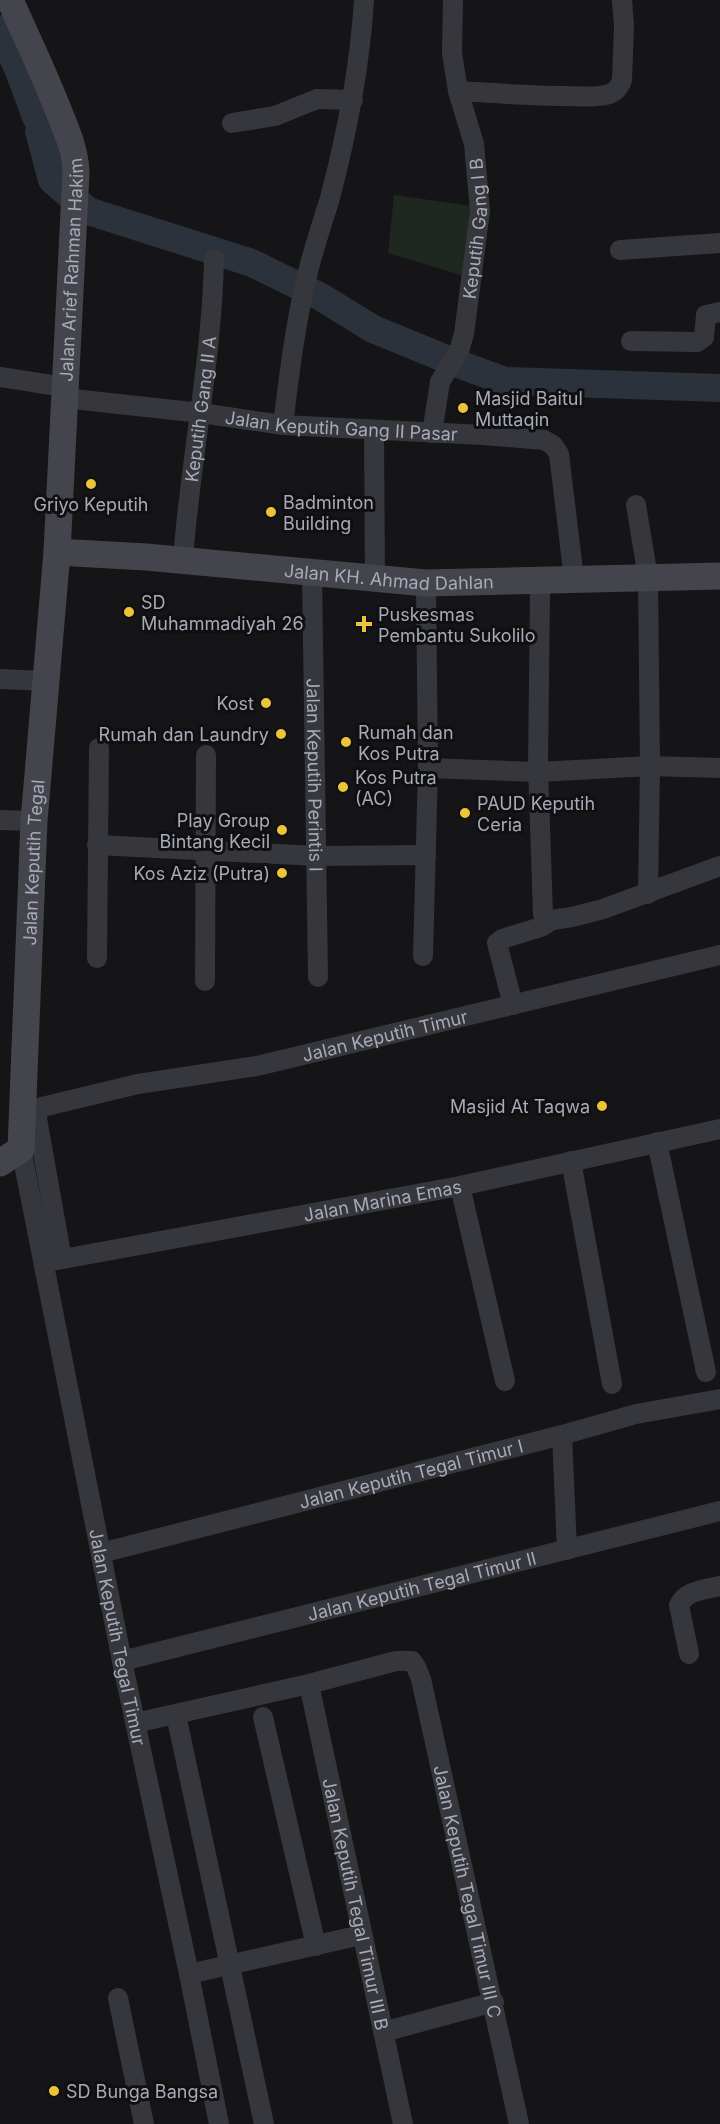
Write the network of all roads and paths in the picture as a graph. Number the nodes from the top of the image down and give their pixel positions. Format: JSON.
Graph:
{"nodes":[{"id":1,"x":10,"y":0,"type":"edge"},
{"id":2,"x":364,"y":0,"type":"edge"},
{"id":3,"x":453,"y":0,"type":"edge"},
{"id":4,"x":622,"y":0,"type":"edge"},
{"id":5,"x":458,"y":91,"type":"junction"},
{"id":6,"x":353,"y":100,"type":"junction"},
{"id":7,"x":232,"y":123,"type":"dead end"},
{"id":8,"x":720,"y":243,"type":"edge"},
{"id":9,"x":620,"y":250,"type":"dead end"},
{"id":10,"x":214,"y":259,"type":"dead end"},
{"id":11,"x":720,"y":312,"type":"edge"},
{"id":12,"x":631,"y":341,"type":"dead end"},
{"id":13,"x":0,"y":377,"type":"edge"},
{"id":14,"x":64,"y":393,"type":"junction"},
{"id":15,"x":201,"y":413,"type":"junction"},
{"id":16,"x":283,"y":425,"type":"junction"},
{"id":17,"x":374,"y":431,"type":"junction"},
{"id":18,"x":432,"y":433,"type":"junction"},
{"id":19,"x":636,"y":505,"type":"dead end"},
{"id":20,"x":57,"y":552,"type":"junction"},
{"id":21,"x":183,"y":560,"type":"junction"},
{"id":22,"x":312,"y":573,"type":"junction"},
{"id":23,"x":720,"y":576,"type":"edge"},
{"id":24,"x":648,"y":577,"type":"junction"},
{"id":25,"x":375,"y":579,"type":"junction"},
{"id":26,"x":538,"y":580,"type":"junction"},
{"id":27,"x":573,"y":580,"type":"junction"},
{"id":28,"x":426,"y":584,"type":"junction"},
{"id":29,"x":0,"y":679,"type":"edge"},
{"id":30,"x":45,"y":681,"type":"junction"},
{"id":31,"x":99,"y":747,"type":"dead end"},
{"id":32,"x":206,"y":755,"type":"dead end"},
{"id":33,"x":650,"y":766,"type":"junction"},
{"id":34,"x":428,"y":768,"type":"junction"},
{"id":35,"x":720,"y":768,"type":"edge"},
{"id":36,"x":539,"y":772,"type":"junction"},
{"id":37,"x":0,"y":820,"type":"edge"},
{"id":38,"x":34,"y":821,"type":"junction"},
{"id":39,"x":98,"y":845,"type":"junction"},
{"id":40,"x":206,"y":851,"type":"junction"},
{"id":41,"x":426,"y":855,"type":"junction"},
{"id":42,"x":317,"y":856,"type":"junction"},
{"id":43,"x":720,"y":866,"type":"edge"},
{"id":44,"x":648,"y":894,"type":"junction"},
{"id":45,"x":546,"y":918,"type":"junction"},
{"id":46,"x":720,"y":955,"type":"edge"},
{"id":47,"x":423,"y":956,"type":"dead end"},
{"id":48,"x":97,"y":958,"type":"dead end"},
{"id":49,"x":318,"y":977,"type":"dead end"},
{"id":50,"x":205,"y":981,"type":"dead end"},
{"id":51,"x":513,"y":1005,"type":"junction"},
{"id":52,"x":47,"y":1106,"type":"joint"},
{"id":53,"x":720,"y":1129,"type":"edge"},
{"id":54,"x":657,"y":1143,"type":"junction"},
{"id":55,"x":20,"y":1150,"type":"edge"},
{"id":56,"x":572,"y":1161,"type":"junction"},
{"id":57,"x":460,"y":1186,"type":"junction"},
{"id":58,"x":53,"y":1261,"type":"junction"},
{"id":59,"x":706,"y":1372,"type":"dead end"},
{"id":60,"x":505,"y":1381,"type":"dead end"},
{"id":61,"x":612,"y":1384,"type":"dead end"},
{"id":62,"x":720,"y":1399,"type":"edge"},
{"id":63,"x":562,"y":1435,"type":"junction"},
{"id":64,"x":720,"y":1511,"type":"edge"},
{"id":65,"x":567,"y":1550,"type":"junction"},
{"id":66,"x":101,"y":1553,"type":"junction"},
{"id":67,"x":720,"y":1586,"type":"edge"},
{"id":68,"x":689,"y":1654,"type":"dead end"},
{"id":69,"x":122,"y":1661,"type":"junction"},
{"id":70,"x":309,"y":1684,"type":"junction"},
{"id":71,"x":176,"y":1715,"type":"junction"},
{"id":72,"x":263,"y":1717,"type":"dead end"},
{"id":73,"x":135,"y":1723,"type":"junction"},
{"id":74,"x":361,"y":1935,"type":"junction"},
{"id":75,"x":316,"y":1946,"type":"junction"},
{"id":76,"x":231,"y":1965,"type":"junction"},
{"id":77,"x":189,"y":1974,"type":"junction"},
{"id":78,"x":118,"y":1998,"type":"dead end"},
{"id":79,"x":494,"y":2002,"type":"junction"},
{"id":80,"x":383,"y":2032,"type":"junction"},
{"id":81,"x":144,"y":2124,"type":"edge"},
{"id":82,"x":219,"y":2124,"type":"edge"},
{"id":83,"x":264,"y":2124,"type":"edge"},
{"id":84,"x":403,"y":2124,"type":"edge"},
{"id":85,"x":519,"y":2124,"type":"edge"}],
"edges":[{"from":1,"to":14,"type":"main road","name":"Jalan Arief Rahman Hakim"},
{"from":2,"to":6,"type":"street"},
{"from":3,"to":5,"type":"street","name":"Keputih Gang I B"},
{"from":4,"to":5,"type":"street"},
{"from":5,"to":18,"type":"street","name":"Keputih Gang I B"},
{"from":6,"to":7,"type":"street"},
{"from":6,"to":16,"type":"street"},
{"from":8,"to":9,"type":"street"},
{"from":10,"to":15,"type":"street","name":"Keputih Gang II A"},
{"from":11,"to":12,"type":"street"},
{"from":13,"to":14,"type":"street","name":"Jalan Keputih Gang II Pasar"},
{"from":14,"to":15,"type":"street","name":"Jalan Keputih Gang II Pasar"},
{"from":14,"to":20,"type":"main road","name":"Jalan Arief Rahman Hakim"},
{"from":15,"to":16,"type":"street","name":"Jalan Keputih Gang II Pasar"},
{"from":15,"to":21,"type":"street","name":"Keputih Gang II A"},
{"from":16,"to":17,"type":"street","name":"Jalan Keputih Gang II Pasar"},
{"from":17,"to":18,"type":"street","name":"Jalan Keputih Gang II Pasar"},
{"from":17,"to":25,"type":"street"},
{"from":18,"to":27,"type":"street","name":"Jalan Keputih Gang II Pasar"},
{"from":19,"to":24,"type":"street"},
{"from":20,"to":21,"type":"main road","name":"Jalan KH. Ahmad Dahlan"},
{"from":20,"to":30,"type":"main road","name":"Jalan Keputih Tegal"},
{"from":21,"to":22,"type":"main road","name":"Jalan KH. Ahmad Dahlan"},
{"from":22,"to":25,"type":"main road","name":"Jalan KH. Ahmad Dahlan"},
{"from":22,"to":42,"type":"street","name":"Jalan Keputih Perintis I"},
{"from":23,"to":24,"type":"main road","name":"Jalan KH. Ahmad Dahlan"},
{"from":24,"to":27,"type":"main road","name":"Jalan KH. Ahmad Dahlan"},
{"from":24,"to":33,"type":"street"},
{"from":25,"to":28,"type":"main road","name":"Jalan KH. Ahmad Dahlan"},
{"from":26,"to":27,"type":"main road","name":"Jalan KH. Ahmad Dahlan"},
{"from":26,"to":28,"type":"main road","name":"Jalan KH. Ahmad Dahlan"},
{"from":26,"to":36,"type":"street"},
{"from":28,"to":34,"type":"street"},
{"from":29,"to":30,"type":"street"},
{"from":30,"to":38,"type":"main road","name":"Jalan Keputih Tegal"},
{"from":31,"to":39,"type":"street"},
{"from":32,"to":40,"type":"street"},
{"from":33,"to":35,"type":"street"},
{"from":33,"to":36,"type":"street"},
{"from":33,"to":44,"type":"street"},
{"from":34,"to":36,"type":"street"},
{"from":34,"to":41,"type":"street"},
{"from":36,"to":45,"type":"street"},
{"from":37,"to":38,"type":"street"},
{"from":38,"to":55,"type":"main road","name":"Jalan Keputih Tegal"},
{"from":39,"to":40,"type":"street"},
{"from":39,"to":48,"type":"street"},
{"from":40,"to":42,"type":"street"},
{"from":40,"to":50,"type":"street"},
{"from":41,"to":42,"type":"street"},
{"from":41,"to":47,"type":"street"},
{"from":42,"to":49,"type":"street","name":"Jalan Keputih Perintis I"},
{"from":43,"to":44,"type":"street"},
{"from":44,"to":45,"type":"street"},
{"from":45,"to":51,"type":"street"},
{"from":46,"to":51,"type":"street","name":"Jalan Keputih Timur"},
{"from":51,"to":52,"type":"street","name":"Jalan Keputih Timur"},
{"from":52,"to":55,"type":"street","name":"Jalan Keputih Tegal Timur"},
{"from":53,"to":54,"type":"street","name":"Jalan Marina Emas"},
{"from":54,"to":56,"type":"street","name":"Jalan Marina Emas"},
{"from":54,"to":59,"type":"street"},
{"from":55,"to":58,"type":"street","name":"Jalan Keputih Tegal Timur"},
{"from":56,"to":57,"type":"street","name":"Jalan Marina Emas"},
{"from":56,"to":61,"type":"street"},
{"from":57,"to":58,"type":"street","name":"Jalan Marina Emas"},
{"from":57,"to":60,"type":"street"},
{"from":58,"to":66,"type":"street","name":"Jalan Keputih Tegal Timur"},
{"from":62,"to":63,"type":"street","name":"Jalan Keputih Tegal Timur I"},
{"from":63,"to":65,"type":"street"},
{"from":63,"to":66,"type":"street","name":"Jalan Keputih Tegal Timur I"},
{"from":64,"to":65,"type":"street","name":"Jalan Keputih Tegal Timur II"},
{"from":65,"to":69,"type":"street","name":"Jalan Keputih Tegal Timur II"},
{"from":66,"to":69,"type":"street","name":"Jalan Keputih Tegal Timur"},
{"from":67,"to":68,"type":"street"},
{"from":69,"to":73,"type":"street","name":"Jalan Keputih Tegal Timur"},
{"from":70,"to":71,"type":"street"},
{"from":70,"to":74,"type":"street","name":"Jalan Keputih Tegal Timur III B"},
{"from":70,"to":79,"type":"street","name":"Jalan Keputih Tegal Timur III C"},
{"from":71,"to":73,"type":"street"},
{"from":71,"to":76,"type":"street"},
{"from":72,"to":75,"type":"street"},
{"from":73,"to":77,"type":"street","name":"Jalan Keputih Tegal Timur"},
{"from":74,"to":75,"type":"street"},
{"from":74,"to":80,"type":"street","name":"Jalan Keputih Tegal Timur III B"},
{"from":75,"to":76,"type":"street"},
{"from":76,"to":77,"type":"street"},
{"from":76,"to":83,"type":"street"},
{"from":77,"to":82,"type":"street","name":"Jalan Keputih Tegal Timur"},
{"from":78,"to":81,"type":"street"},
{"from":79,"to":80,"type":"street"},
{"from":79,"to":85,"type":"street","name":"Jalan Keputih Tegal Timur III C"},
{"from":80,"to":84,"type":"street","name":"Jalan Keputih Tegal Timur III B"}]}
